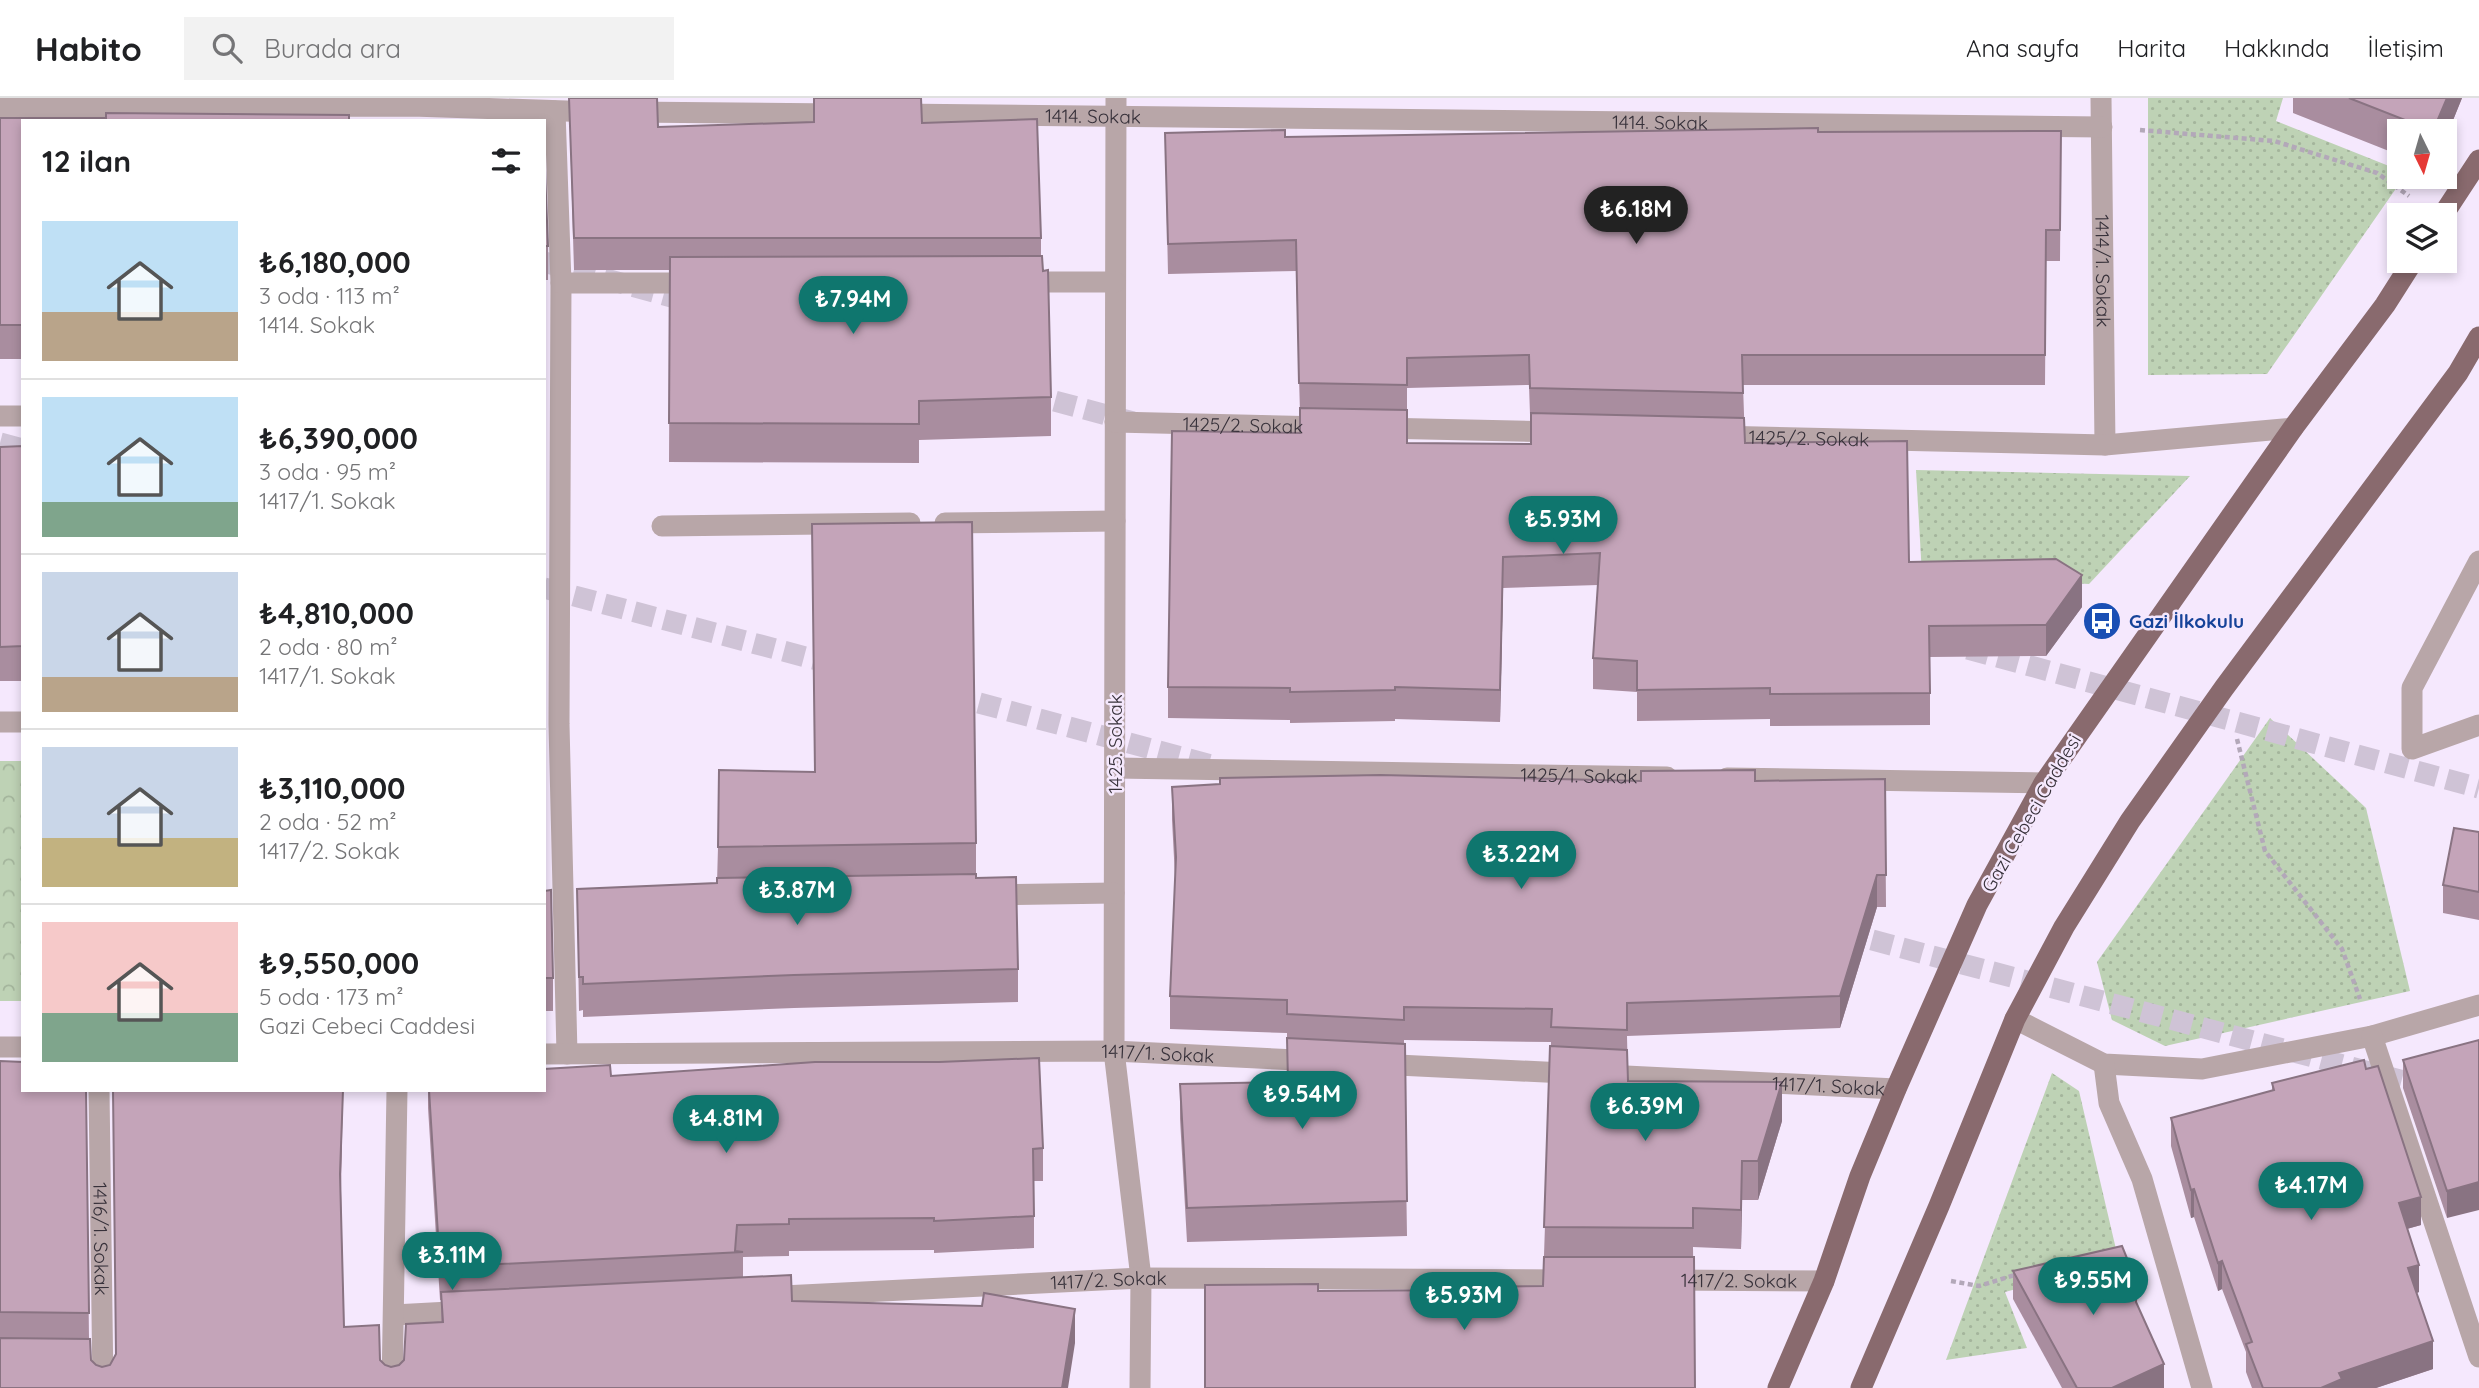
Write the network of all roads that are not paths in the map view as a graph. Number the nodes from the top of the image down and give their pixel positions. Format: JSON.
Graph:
{"nodes":[{"id":1,"x":2101,"y":98,"type":"edge"},
{"id":2,"x":0,"y":107,"type":"edge"},
{"id":3,"x":1116,"y":107,"type":"edge"},
{"id":4,"x":412,"y":108,"type":"edge"},
{"id":5,"x":555,"y":111,"type":"junction"},
{"id":6,"x":2102,"y":127,"type":"junction"},
{"id":7,"x":2479,"y":160,"type":"edge"},
{"id":8,"x":2451,"y":203,"type":"edge"},
{"id":9,"x":2405,"y":273,"type":"edge"},
{"id":10,"x":1005,"y":282,"type":"edge"},
{"id":11,"x":1115,"y":282,"type":"junction"},
{"id":12,"x":561,"y":283,"type":"junction"},
{"id":13,"x":714,"y":283,"type":"edge"},
{"id":14,"x":2479,"y":337,"type":"edge"},
{"id":15,"x":0,"y":416,"type":"edge"},
{"id":16,"x":21,"y":416,"type":"edge"},
{"id":17,"x":552,"y":418,"type":"edge"},
{"id":18,"x":1115,"y":422,"type":"junction"},
{"id":19,"x":2293,"y":428,"type":"junction"},
{"id":20,"x":1575,"y":433,"type":"edge"},
{"id":21,"x":1701,"y":435,"type":"edge"},
{"id":22,"x":2105,"y":445,"type":"junction"},
{"id":23,"x":1115,"y":521,"type":"junction"},
{"id":24,"x":662,"y":526,"type":"dead end"},
{"id":25,"x":2479,"y":561,"type":"edge"},
{"id":26,"x":0,"y":722,"type":"edge"},
{"id":27,"x":21,"y":722,"type":"edge"},
{"id":28,"x":552,"y":724,"type":"edge"},
{"id":29,"x":2479,"y":725,"type":"edge"},
{"id":30,"x":1115,"y":768,"type":"junction"},
{"id":31,"x":1683,"y":777,"type":"edge"},
{"id":32,"x":1711,"y":778,"type":"edge"},
{"id":33,"x":2044,"y":783,"type":"junction"},
{"id":34,"x":1114,"y":893,"type":"junction"},
{"id":35,"x":963,"y":895,"type":"edge"},
{"id":36,"x":2479,"y":1005,"type":"edge"},
{"id":37,"x":2015,"y":1019,"type":"junction"},
{"id":38,"x":2372,"y":1035,"type":"junction"},
{"id":39,"x":0,"y":1047,"type":"edge"},
{"id":40,"x":21,"y":1047,"type":"edge"},
{"id":41,"x":1114,"y":1051,"type":"junction"},
{"id":42,"x":546,"y":1054,"type":"edge"},
{"id":43,"x":567,"y":1054,"type":"junction"},
{"id":44,"x":2104,"y":1064,"type":"junction"},
{"id":45,"x":1896,"y":1089,"type":"junction"},
{"id":46,"x":99,"y":1092,"type":"edge"},
{"id":47,"x":397,"y":1092,"type":"edge"},
{"id":48,"x":1141,"y":1278,"type":"junction"},
{"id":49,"x":1587,"y":1280,"type":"edge"},
{"id":50,"x":1643,"y":1280,"type":"edge"},
{"id":51,"x":1824,"y":1280,"type":"junction"},
{"id":52,"x":740,"y":1298,"type":"edge"},
{"id":53,"x":491,"y":1310,"type":"edge"},
{"id":54,"x":394,"y":1315,"type":"junction"},
{"id":55,"x":2479,"y":1357,"type":"edge"},
{"id":56,"x":77,"y":1360,"type":"edge"},
{"id":57,"x":103,"y":1360,"type":"junction"},
{"id":58,"x":103,"y":1388,"type":"edge"},
{"id":59,"x":392,"y":1388,"type":"edge"},
{"id":60,"x":1140,"y":1388,"type":"edge"},
{"id":61,"x":1779,"y":1388,"type":"edge"},
{"id":62,"x":1861,"y":1388,"type":"edge"},
{"id":63,"x":2202,"y":1388,"type":"edge"}],
"edges":[{"from":1,"to":6,"type":"street","name":"1414/1. Sokak"},
{"from":2,"to":4,"type":"street","name":"1414. Sokak"},
{"from":3,"to":5,"type":"street","name":"1414. Sokak"},
{"from":3,"to":6,"type":"street","name":"1414. Sokak"},
{"from":3,"to":11,"type":"street","name":"1425. Sokak"},
{"from":4,"to":5,"type":"street","name":"1414. Sokak"},
{"from":5,"to":12,"type":"street"},
{"from":6,"to":22,"type":"street","name":"1414/1. Sokak"},
{"from":7,"to":8,"type":"main road"},
{"from":9,"to":19,"type":"main road","name":"Gazi Cebeci Caddesi"},
{"from":10,"to":11,"type":"street"},
{"from":11,"to":18,"type":"street","name":"1425. Sokak"},
{"from":12,"to":13,"type":"street"},
{"from":12,"to":17,"type":"street"},
{"from":14,"to":37,"type":"main road"},
{"from":15,"to":16,"type":"street"},
{"from":17,"to":28,"type":"street"},
{"from":18,"to":20,"type":"street","name":"1425/2. Sokak"},
{"from":18,"to":23,"type":"street","name":"1425. Sokak"},
{"from":19,"to":22,"type":"street","name":"1425/2. Sokak"},
{"from":19,"to":33,"type":"main road","name":"Gazi Cebeci Caddesi"},
{"from":21,"to":22,"type":"street","name":"1425/2. Sokak"},
{"from":23,"to":24,"type":"street"},
{"from":23,"to":30,"type":"street","name":"1425. Sokak"},
{"from":25,"to":29,"type":"street"},
{"from":26,"to":27,"type":"street"},
{"from":28,"to":43,"type":"street"},
{"from":30,"to":31,"type":"street","name":"1425/1. Sokak"},
{"from":30,"to":34,"type":"street","name":"1425. Sokak"},
{"from":32,"to":33,"type":"street"},
{"from":33,"to":45,"type":"main road","name":"Gazi Cebeci Caddesi"},
{"from":34,"to":35,"type":"street"},
{"from":34,"to":41,"type":"street","name":"1425. Sokak"},
{"from":36,"to":38,"type":"street"},
{"from":37,"to":44,"type":"street"},
{"from":37,"to":62,"type":"main road"},
{"from":38,"to":44,"type":"street"},
{"from":38,"to":55,"type":"street"},
{"from":39,"to":40,"type":"street"},
{"from":41,"to":43,"type":"street","name":"1417/1. Sokak"},
{"from":41,"to":45,"type":"street","name":"1417/1. Sokak"},
{"from":41,"to":48,"type":"street","name":"1425. Sokak"},
{"from":42,"to":43,"type":"street","name":"1417/1. Sokak"},
{"from":44,"to":63,"type":"street"},
{"from":45,"to":51,"type":"main road","name":"Gazi Cebeci Caddesi"},
{"from":46,"to":57,"type":"street","name":"1416/1. Sokak"},
{"from":47,"to":54,"type":"street"},
{"from":48,"to":49,"type":"street","name":"1417/2. Sokak"},
{"from":48,"to":52,"type":"street","name":"1417/2. Sokak"},
{"from":48,"to":60,"type":"street","name":"1425. Sokak"},
{"from":50,"to":51,"type":"street","name":"1417/2. Sokak"},
{"from":51,"to":61,"type":"main road","name":"Gazi Cebeci Caddesi"},
{"from":53,"to":54,"type":"street"},
{"from":54,"to":59,"type":"street"},
{"from":56,"to":57,"type":"street"},
{"from":57,"to":58,"type":"street","name":"1416/1. Sokak"}]}
